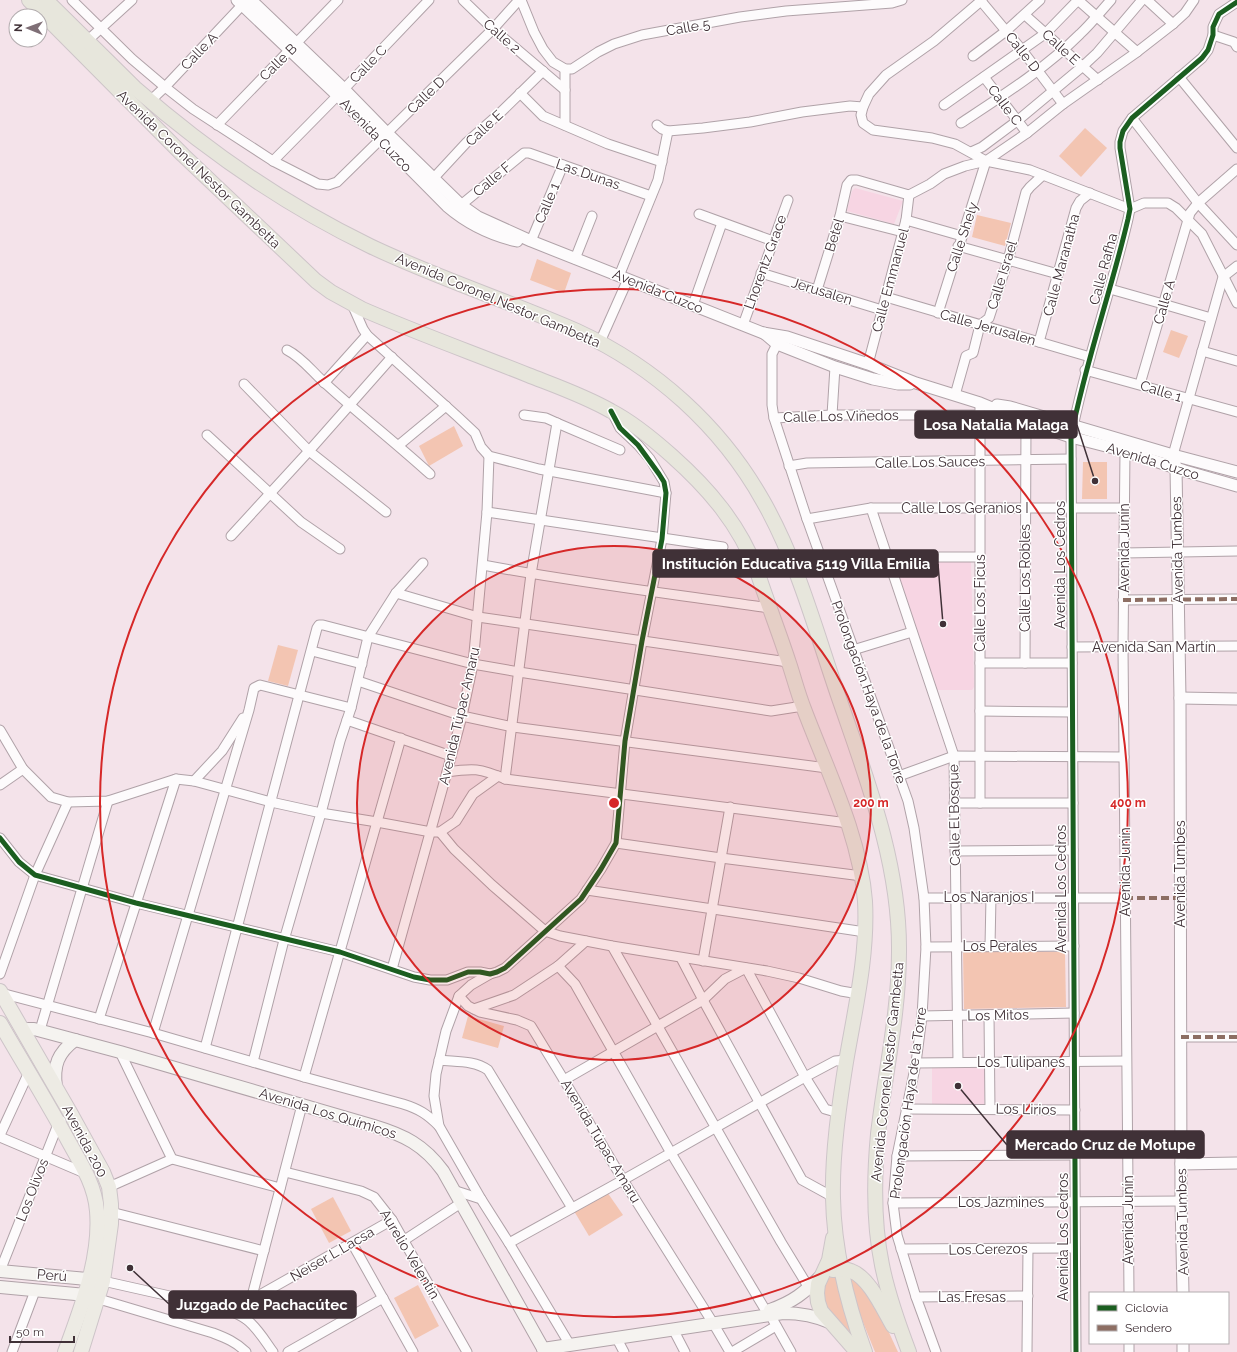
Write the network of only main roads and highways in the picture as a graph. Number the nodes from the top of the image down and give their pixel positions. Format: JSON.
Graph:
{"nodes":[{"id":1,"x":29,"y":0,"type":"edge"},
{"id":2,"x":46,"y":0,"type":"edge"},
{"id":3,"x":1,"y":992,"type":"edge"},
{"id":4,"x":0,"y":1023,"type":"edge"},
{"id":5,"x":24,"y":1032,"type":"junction"},
{"id":6,"x":76,"y":1040,"type":"junction"},
{"id":7,"x":56,"y":1088,"type":"junction"},
{"id":8,"x":835,"y":1226,"type":"junction"},
{"id":9,"x":841,"y":1269,"type":"junction"},
{"id":10,"x":0,"y":1271,"type":"edge"},
{"id":11,"x":821,"y":1276,"type":"junction"},
{"id":12,"x":97,"y":1279,"type":"junction"},
{"id":13,"x":0,"y":1287,"type":"edge"},
{"id":14,"x":92,"y":1297,"type":"junction"},
{"id":15,"x":770,"y":1317,"type":"junction"},
{"id":16,"x":833,"y":1324,"type":"junction"},
{"id":17,"x":572,"y":1348,"type":"edge"},
{"id":18,"x":542,"y":1351,"type":"edge"},
{"id":19,"x":65,"y":1352,"type":"edge"},
{"id":20,"x":81,"y":1352,"type":"edge"},
{"id":21,"x":857,"y":1352,"type":"edge"},
{"id":22,"x":866,"y":1352,"type":"edge"},
{"id":23,"x":908,"y":1352,"type":"edge"}],
"edges":[{"from":1,"to":8,"type":"highway","name":"Avenida Coronel Nestor Gambetta"},
{"from":2,"to":23,"type":"highway","name":"Avenida Coronel Nestor Gambetta"},
{"from":3,"to":5,"type":"main road","name":"Avenida 200"},
{"from":4,"to":12,"type":"main road","name":"Avenida 200"},
{"from":5,"to":6,"type":"main road","name":"Avenida Los Químicos"},
{"from":5,"to":7,"type":"main road","name":"Avenida 200"},
{"from":6,"to":7,"type":"main road"},
{"from":6,"to":18,"type":"main road","name":"Avenida Los Químicos"},
{"from":7,"to":12,"type":"main road","name":"Avenida 200"},
{"from":8,"to":9,"type":"highway","name":"Avenida Coronel Nestor Gambetta"},
{"from":8,"to":11,"type":"highway"},
{"from":9,"to":11,"type":"highway"},
{"from":9,"to":22,"type":"highway","name":"Avenida Coronel Nestor Gambetta"},
{"from":9,"to":23,"type":"highway"},
{"from":10,"to":12,"type":"main road","name":"Perú"},
{"from":11,"to":15,"type":"main road"},
{"from":11,"to":16,"type":"highway"},
{"from":12,"to":14,"type":"main road","name":"Avenida 200"},
{"from":13,"to":14,"type":"main road","name":"Perú"},
{"from":14,"to":19,"type":"main road","name":"Avenida 200"},
{"from":14,"to":20,"type":"main road","name":"Avenida 200"},
{"from":15,"to":16,"type":"main road"},
{"from":15,"to":17,"type":"main road"},
{"from":16,"to":21,"type":"highway"},
{"from":17,"to":18,"type":"main road"}]}
